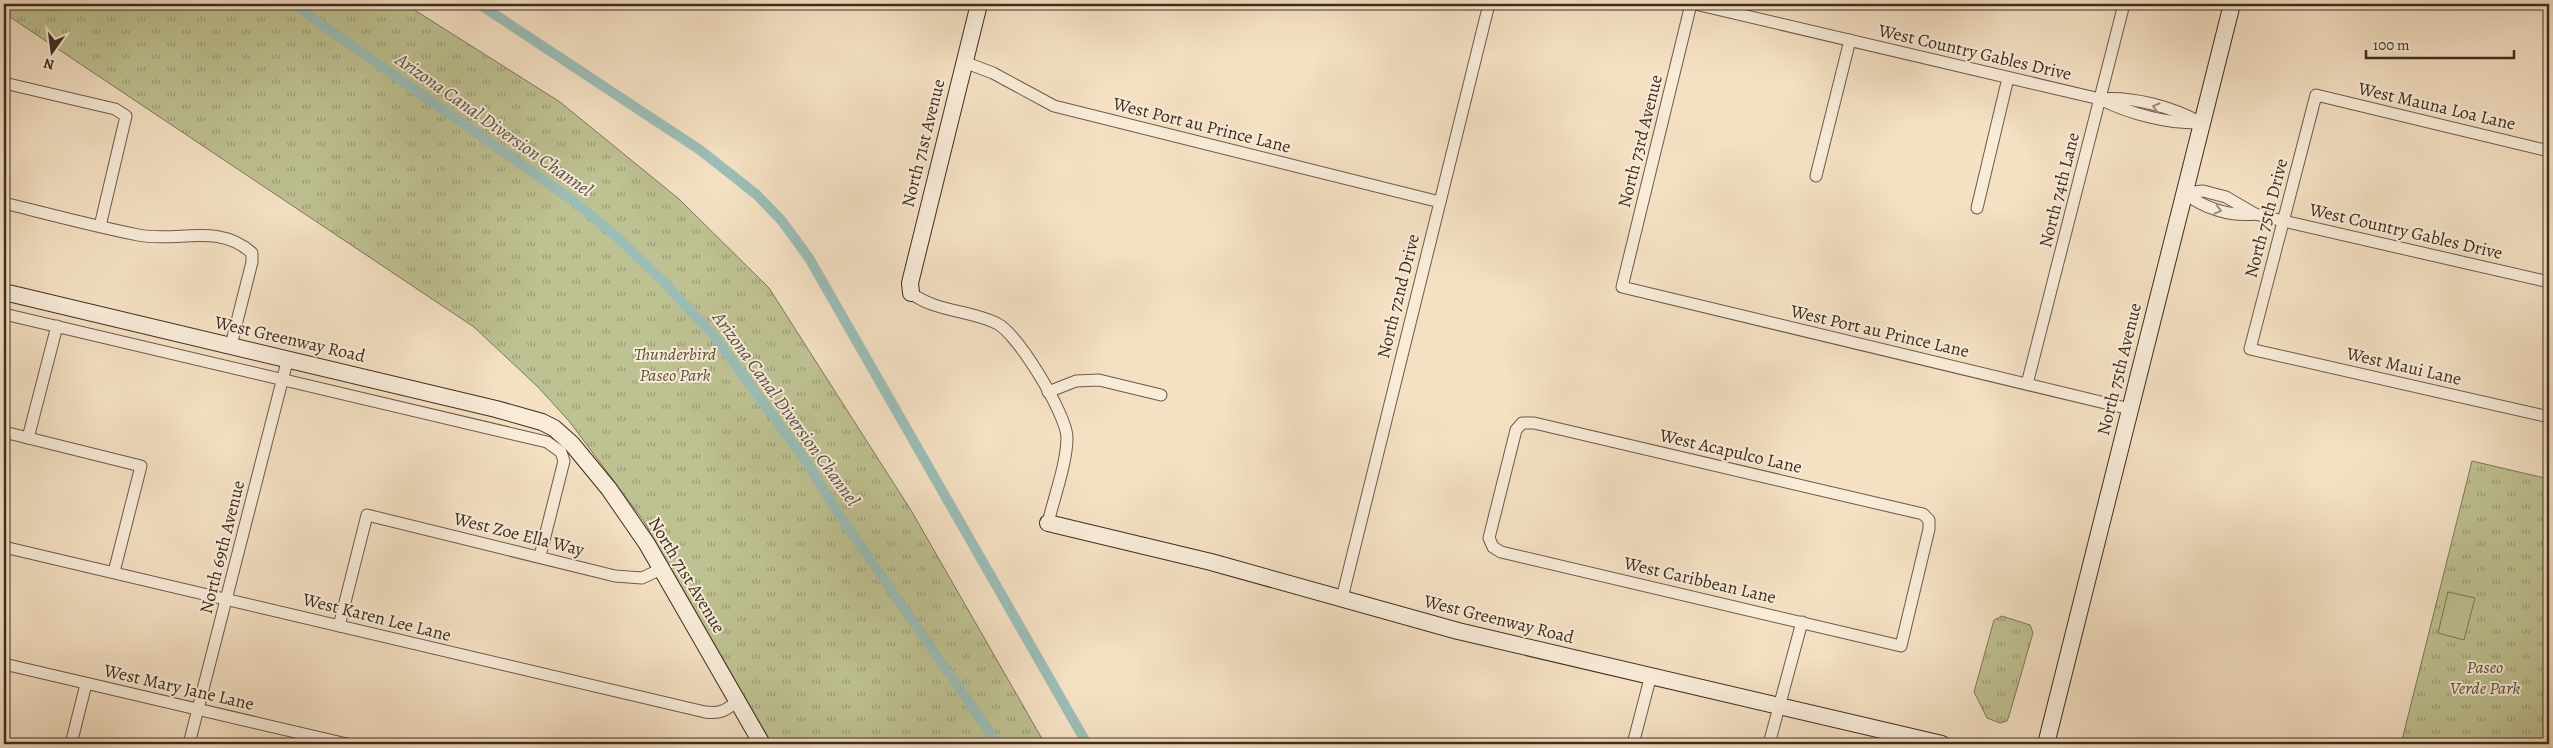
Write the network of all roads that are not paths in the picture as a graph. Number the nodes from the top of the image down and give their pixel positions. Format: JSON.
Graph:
{"nodes":[{"id":1,"x":979,"y":4,"type":"edge"},
{"id":2,"x":1489,"y":4,"type":"edge"},
{"id":3,"x":1691,"y":4,"type":"edge"},
{"id":4,"x":1695,"y":4,"type":"edge"},
{"id":5,"x":2124,"y":4,"type":"edge"},
{"id":6,"x":2232,"y":4,"type":"edge"},
{"id":7,"x":1850,"y":40,"type":"junction"},
{"id":8,"x":964,"y":62,"type":"junction"},
{"id":9,"x":2008,"y":78,"type":"junction"},
{"id":10,"x":4,"y":83,"type":"edge"},
{"id":11,"x":2316,"y":95,"type":"joint"},
{"id":12,"x":2100,"y":100,"type":"junction"},
{"id":13,"x":2202,"y":123,"type":"junction"},
{"id":14,"x":2549,"y":151,"type":"edge"},
{"id":15,"x":1816,"y":176,"type":"dead end"},
{"id":16,"x":2184,"y":193,"type":"junction"},
{"id":17,"x":1440,"y":202,"type":"junction"},
{"id":18,"x":4,"y":203,"type":"edge"},
{"id":19,"x":1977,"y":208,"type":"dead end"},
{"id":20,"x":2283,"y":221,"type":"junction"},
{"id":21,"x":100,"y":226,"type":"junction"},
{"id":22,"x":2549,"y":282,"type":"edge"},
{"id":23,"x":1622,"y":287,"type":"joint"},
{"id":24,"x":4,"y":292,"type":"edge"},
{"id":25,"x":911,"y":293,"type":"joint"},
{"id":26,"x":4,"y":314,"type":"edge"},
{"id":27,"x":56,"y":326,"type":"junction"},
{"id":28,"x":232,"y":345,"type":"junction"},
{"id":29,"x":2250,"y":349,"type":"joint"},
{"id":30,"x":288,"y":358,"type":"junction"},
{"id":31,"x":283,"y":378,"type":"junction"},
{"id":32,"x":2027,"y":384,"type":"junction"},
{"id":33,"x":1048,"y":392,"type":"junction"},
{"id":34,"x":1160,"y":394,"type":"dead end"},
{"id":35,"x":2130,"y":409,"type":"junction"},
{"id":36,"x":2549,"y":417,"type":"edge"},
{"id":37,"x":4,"y":432,"type":"edge"},
{"id":38,"x":563,"y":435,"type":"joint"},
{"id":39,"x":28,"y":438,"type":"junction"},
{"id":40,"x":1048,"y":523,"type":"joint"},
{"id":41,"x":4,"y":547,"type":"edge"},
{"id":42,"x":1492,"y":547,"type":"joint"},
{"id":43,"x":540,"y":556,"type":"junction"},
{"id":44,"x":661,"y":569,"type":"junction"},
{"id":45,"x":114,"y":572,"type":"junction"},
{"id":46,"x":1342,"y":598,"type":"junction"},
{"id":47,"x":227,"y":599,"type":"junction"},
{"id":48,"x":1802,"y":622,"type":"junction"},
{"id":49,"x":339,"y":626,"type":"junction"},
{"id":50,"x":1900,"y":646,"type":"joint"},
{"id":51,"x":4,"y":664,"type":"edge"},
{"id":52,"x":1651,"y":675,"type":"junction"},
{"id":53,"x":86,"y":684,"type":"junction"},
{"id":54,"x":738,"y":700,"type":"junction"},
{"id":55,"x":1780,"y":706,"type":"junction"},
{"id":56,"x":198,"y":709,"type":"junction"},
{"id":57,"x":307,"y":740,"type":"edge"},
{"id":58,"x":71,"y":744,"type":"edge"},
{"id":59,"x":189,"y":744,"type":"edge"},
{"id":60,"x":347,"y":744,"type":"edge"},
{"id":61,"x":762,"y":744,"type":"edge"},
{"id":62,"x":1633,"y":744,"type":"edge"},
{"id":63,"x":1769,"y":744,"type":"edge"},
{"id":64,"x":1942,"y":744,"type":"edge"},
{"id":65,"x":2046,"y":744,"type":"edge"}],
"edges":[{"from":1,"to":8,"type":"street","name":"North 71st Avenue"},
{"from":2,"to":17,"type":"street","name":"North 72nd Drive"},
{"from":3,"to":23,"type":"street","name":"North 73rd Avenue"},
{"from":4,"to":7,"type":"street","name":"West Country Gables Drive"},
{"from":5,"to":12,"type":"street","name":"North 74th Lane"},
{"from":6,"to":13,"type":"street","name":"North 75th Avenue"},
{"from":7,"to":9,"type":"street","name":"West Country Gables Drive"},
{"from":7,"to":15,"type":"street"},
{"from":8,"to":17,"type":"street","name":"West Port au Prince Lane"},
{"from":8,"to":25,"type":"street","name":"North 71st Avenue"},
{"from":9,"to":12,"type":"street","name":"West Country Gables Drive"},
{"from":9,"to":19,"type":"street"},
{"from":10,"to":21,"type":"street"},
{"from":11,"to":14,"type":"street","name":"West Mauna Loa Lane"},
{"from":11,"to":20,"type":"street","name":"North 75th Drive"},
{"from":12,"to":13,"type":"street","name":"West Country Gables Drive"},
{"from":12,"to":32,"type":"street","name":"North 74th Lane"},
{"from":13,"to":16,"type":"street","name":"North 75th Avenue"},
{"from":16,"to":20,"type":"street","name":"West Country Gables Drive"},
{"from":16,"to":35,"type":"street","name":"North 75th Avenue"},
{"from":17,"to":46,"type":"street","name":"North 72nd Drive"},
{"from":18,"to":21,"type":"street"},
{"from":20,"to":22,"type":"street","name":"West Country Gables Drive"},
{"from":20,"to":29,"type":"street","name":"North 75th Drive"},
{"from":21,"to":28,"type":"street"},
{"from":23,"to":32,"type":"street","name":"West Port au Prince Lane"},
{"from":24,"to":28,"type":"street","name":"West Greenway Road"},
{"from":25,"to":33,"type":"street"},
{"from":26,"to":27,"type":"street"},
{"from":27,"to":31,"type":"street"},
{"from":27,"to":39,"type":"street"},
{"from":28,"to":30,"type":"street","name":"West Greenway Road"},
{"from":29,"to":36,"type":"street","name":"West Maui Lane"},
{"from":30,"to":31,"type":"street","name":"North 69th Avenue"},
{"from":30,"to":38,"type":"street","name":"West Greenway Road"},
{"from":31,"to":43,"type":"street"},
{"from":31,"to":47,"type":"street","name":"North 69th Avenue"},
{"from":32,"to":35,"type":"street","name":"West Port au Prince Lane"},
{"from":33,"to":34,"type":"street"},
{"from":33,"to":40,"type":"street"},
{"from":35,"to":65,"type":"street","name":"North 75th Avenue"},
{"from":37,"to":39,"type":"street"},
{"from":38,"to":44,"type":"street","name":"North 71st Avenue"},
{"from":39,"to":45,"type":"street"},
{"from":40,"to":46,"type":"street","name":"West Greenway Road"},
{"from":41,"to":45,"type":"street","name":"West Karen Lee Lane"},
{"from":42,"to":48,"type":"street","name":"West Caribbean Lane"},
{"from":42,"to":50,"type":"street","name":"West Acapulco Lane"},
{"from":43,"to":44,"type":"street","name":"West Zoe Ella Way"},
{"from":43,"to":49,"type":"street","name":"West Zoe Ella Way"},
{"from":44,"to":54,"type":"street","name":"North 71st Avenue"},
{"from":45,"to":47,"type":"street","name":"West Karen Lee Lane"},
{"from":46,"to":52,"type":"street","name":"West Greenway Road"},
{"from":47,"to":49,"type":"street","name":"West Karen Lee Lane"},
{"from":47,"to":56,"type":"street","name":"North 69th Avenue"},
{"from":48,"to":50,"type":"street","name":"West Caribbean Lane"},
{"from":48,"to":55,"type":"street"},
{"from":49,"to":54,"type":"street","name":"West Karen Lee Lane"},
{"from":51,"to":53,"type":"street","name":"West Mary Jane Lane"},
{"from":52,"to":55,"type":"street","name":"West Greenway Road"},
{"from":52,"to":62,"type":"street"},
{"from":53,"to":56,"type":"street","name":"West Mary Jane Lane"},
{"from":53,"to":58,"type":"street"},
{"from":54,"to":61,"type":"street","name":"North 71st Avenue"},
{"from":55,"to":63,"type":"street"},
{"from":55,"to":64,"type":"street","name":"West Greenway Road"},
{"from":56,"to":57,"type":"street","name":"West Mary Jane Lane"},
{"from":56,"to":59,"type":"street","name":"North 69th Avenue"},
{"from":57,"to":60,"type":"street","name":"West Mary Jane Lane"}]}
